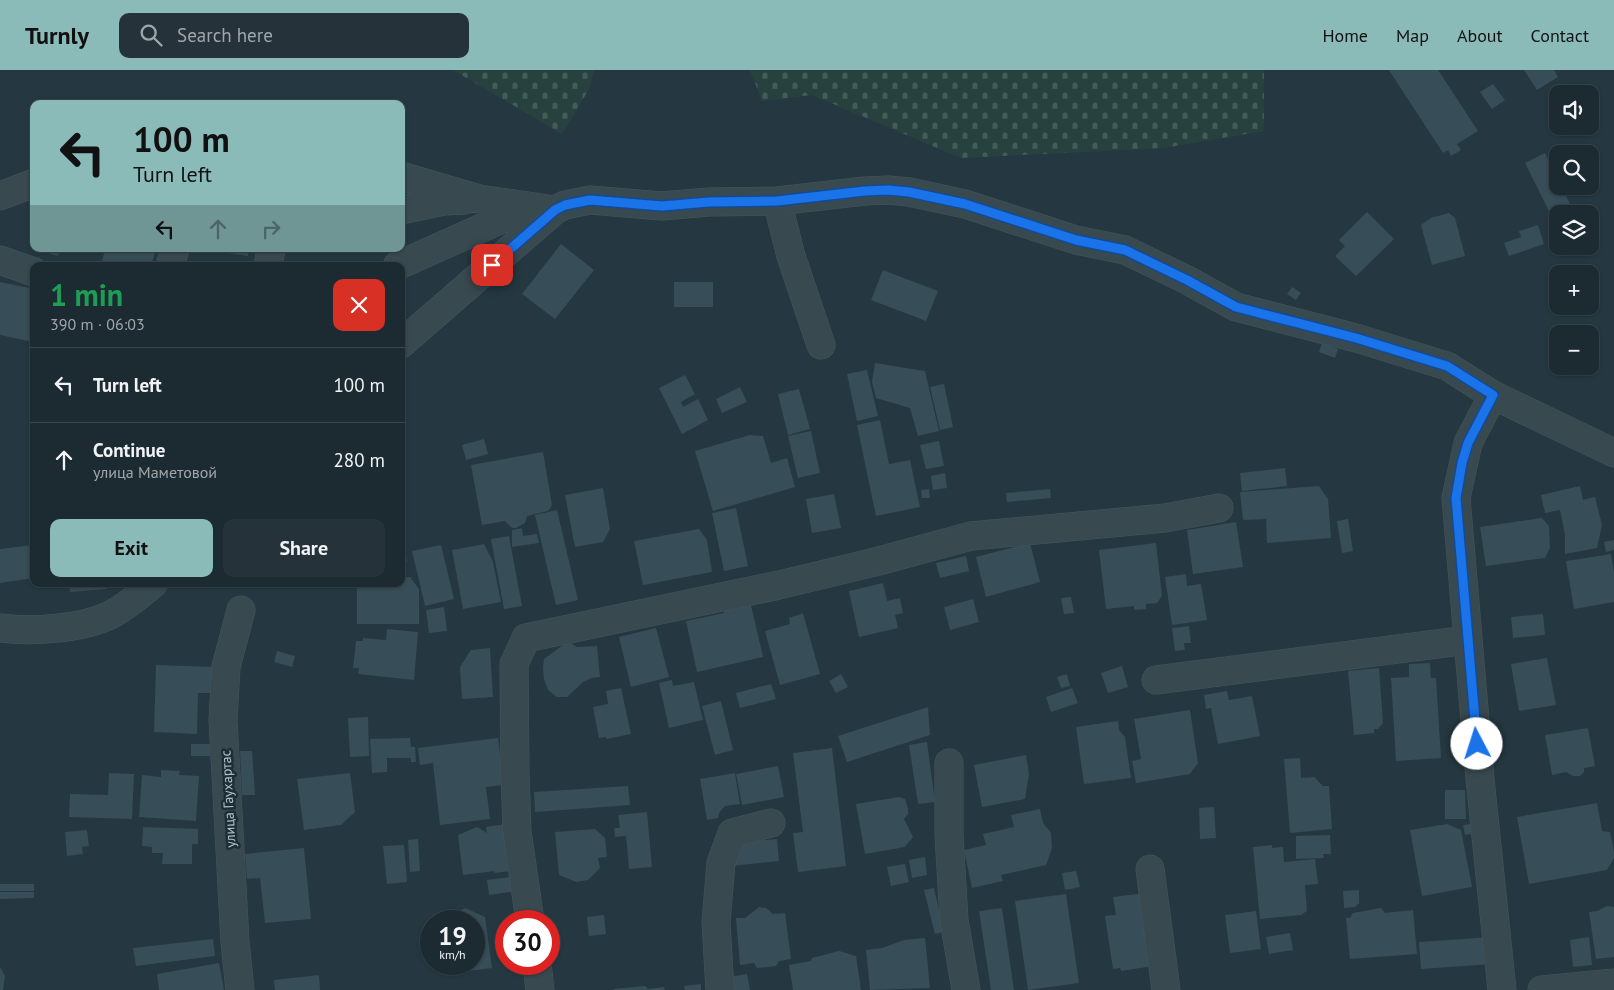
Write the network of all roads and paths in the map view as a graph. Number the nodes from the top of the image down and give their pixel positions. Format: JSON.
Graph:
{"nodes":[{"id":1,"x":405,"y":177,"type":"edge"},
{"id":2,"x":30,"y":185,"type":"edge"},
{"id":3,"x":0,"y":196,"type":"edge"},
{"id":4,"x":478,"y":199,"type":"junction"},
{"id":5,"x":777,"y":201,"type":"junction"},
{"id":6,"x":542,"y":208,"type":"junction"},
{"id":7,"x":405,"y":209,"type":"edge"},
{"id":8,"x":0,"y":260,"type":"edge"},
{"id":9,"x":405,"y":263,"type":"edge"},
{"id":10,"x":30,"y":271,"type":"edge"},
{"id":11,"x":405,"y":341,"type":"edge"},
{"id":12,"x":821,"y":345,"type":"dead end"},
{"id":13,"x":1493,"y":395,"type":"junction"},
{"id":14,"x":1614,"y":453,"type":"edge"},
{"id":15,"x":1219,"y":508,"type":"dead end"},
{"id":16,"x":149,"y":587,"type":"edge"},
{"id":17,"x":241,"y":610,"type":"dead end"},
{"id":18,"x":0,"y":628,"type":"edge"},
{"id":19,"x":1468,"y":640,"type":"junction"},
{"id":20,"x":1156,"y":680,"type":"dead end"},
{"id":21,"x":950,"y":763,"type":"dead end"},
{"id":22,"x":771,"y":823,"type":"dead end"},
{"id":23,"x":1150,"y":869,"type":"dead end"},
{"id":24,"x":528,"y":910,"type":"edge"},
{"id":25,"x":538,"y":975,"type":"edge"},
{"id":26,"x":1614,"y":983,"type":"edge"},
{"id":27,"x":240,"y":990,"type":"edge"},
{"id":28,"x":540,"y":990,"type":"edge"},
{"id":29,"x":720,"y":990,"type":"edge"},
{"id":30,"x":966,"y":990,"type":"edge"},
{"id":31,"x":1166,"y":990,"type":"edge"},
{"id":32,"x":1502,"y":990,"type":"edge"},
{"id":33,"x":1542,"y":990,"type":"edge"}],
"edges":[{"from":1,"to":4,"type":"street"},
{"from":2,"to":3,"type":"street"},
{"from":4,"to":6,"type":"street"},
{"from":4,"to":7,"type":"street"},
{"from":5,"to":6,"type":"street"},
{"from":5,"to":12,"type":"street"},
{"from":5,"to":13,"type":"street"},
{"from":6,"to":9,"type":"street"},
{"from":6,"to":11,"type":"street"},
{"from":8,"to":10,"type":"street"},
{"from":13,"to":14,"type":"street"},
{"from":13,"to":19,"type":"street"},
{"from":15,"to":24,"type":"street"},
{"from":16,"to":18,"type":"street"},
{"from":17,"to":27,"type":"street","name":"улица Гаухартас"},
{"from":19,"to":20,"type":"street"},
{"from":19,"to":32,"type":"street"},
{"from":21,"to":30,"type":"street"},
{"from":22,"to":29,"type":"street"},
{"from":23,"to":31,"type":"street"},
{"from":25,"to":28,"type":"street"},
{"from":26,"to":33,"type":"street"}]}
